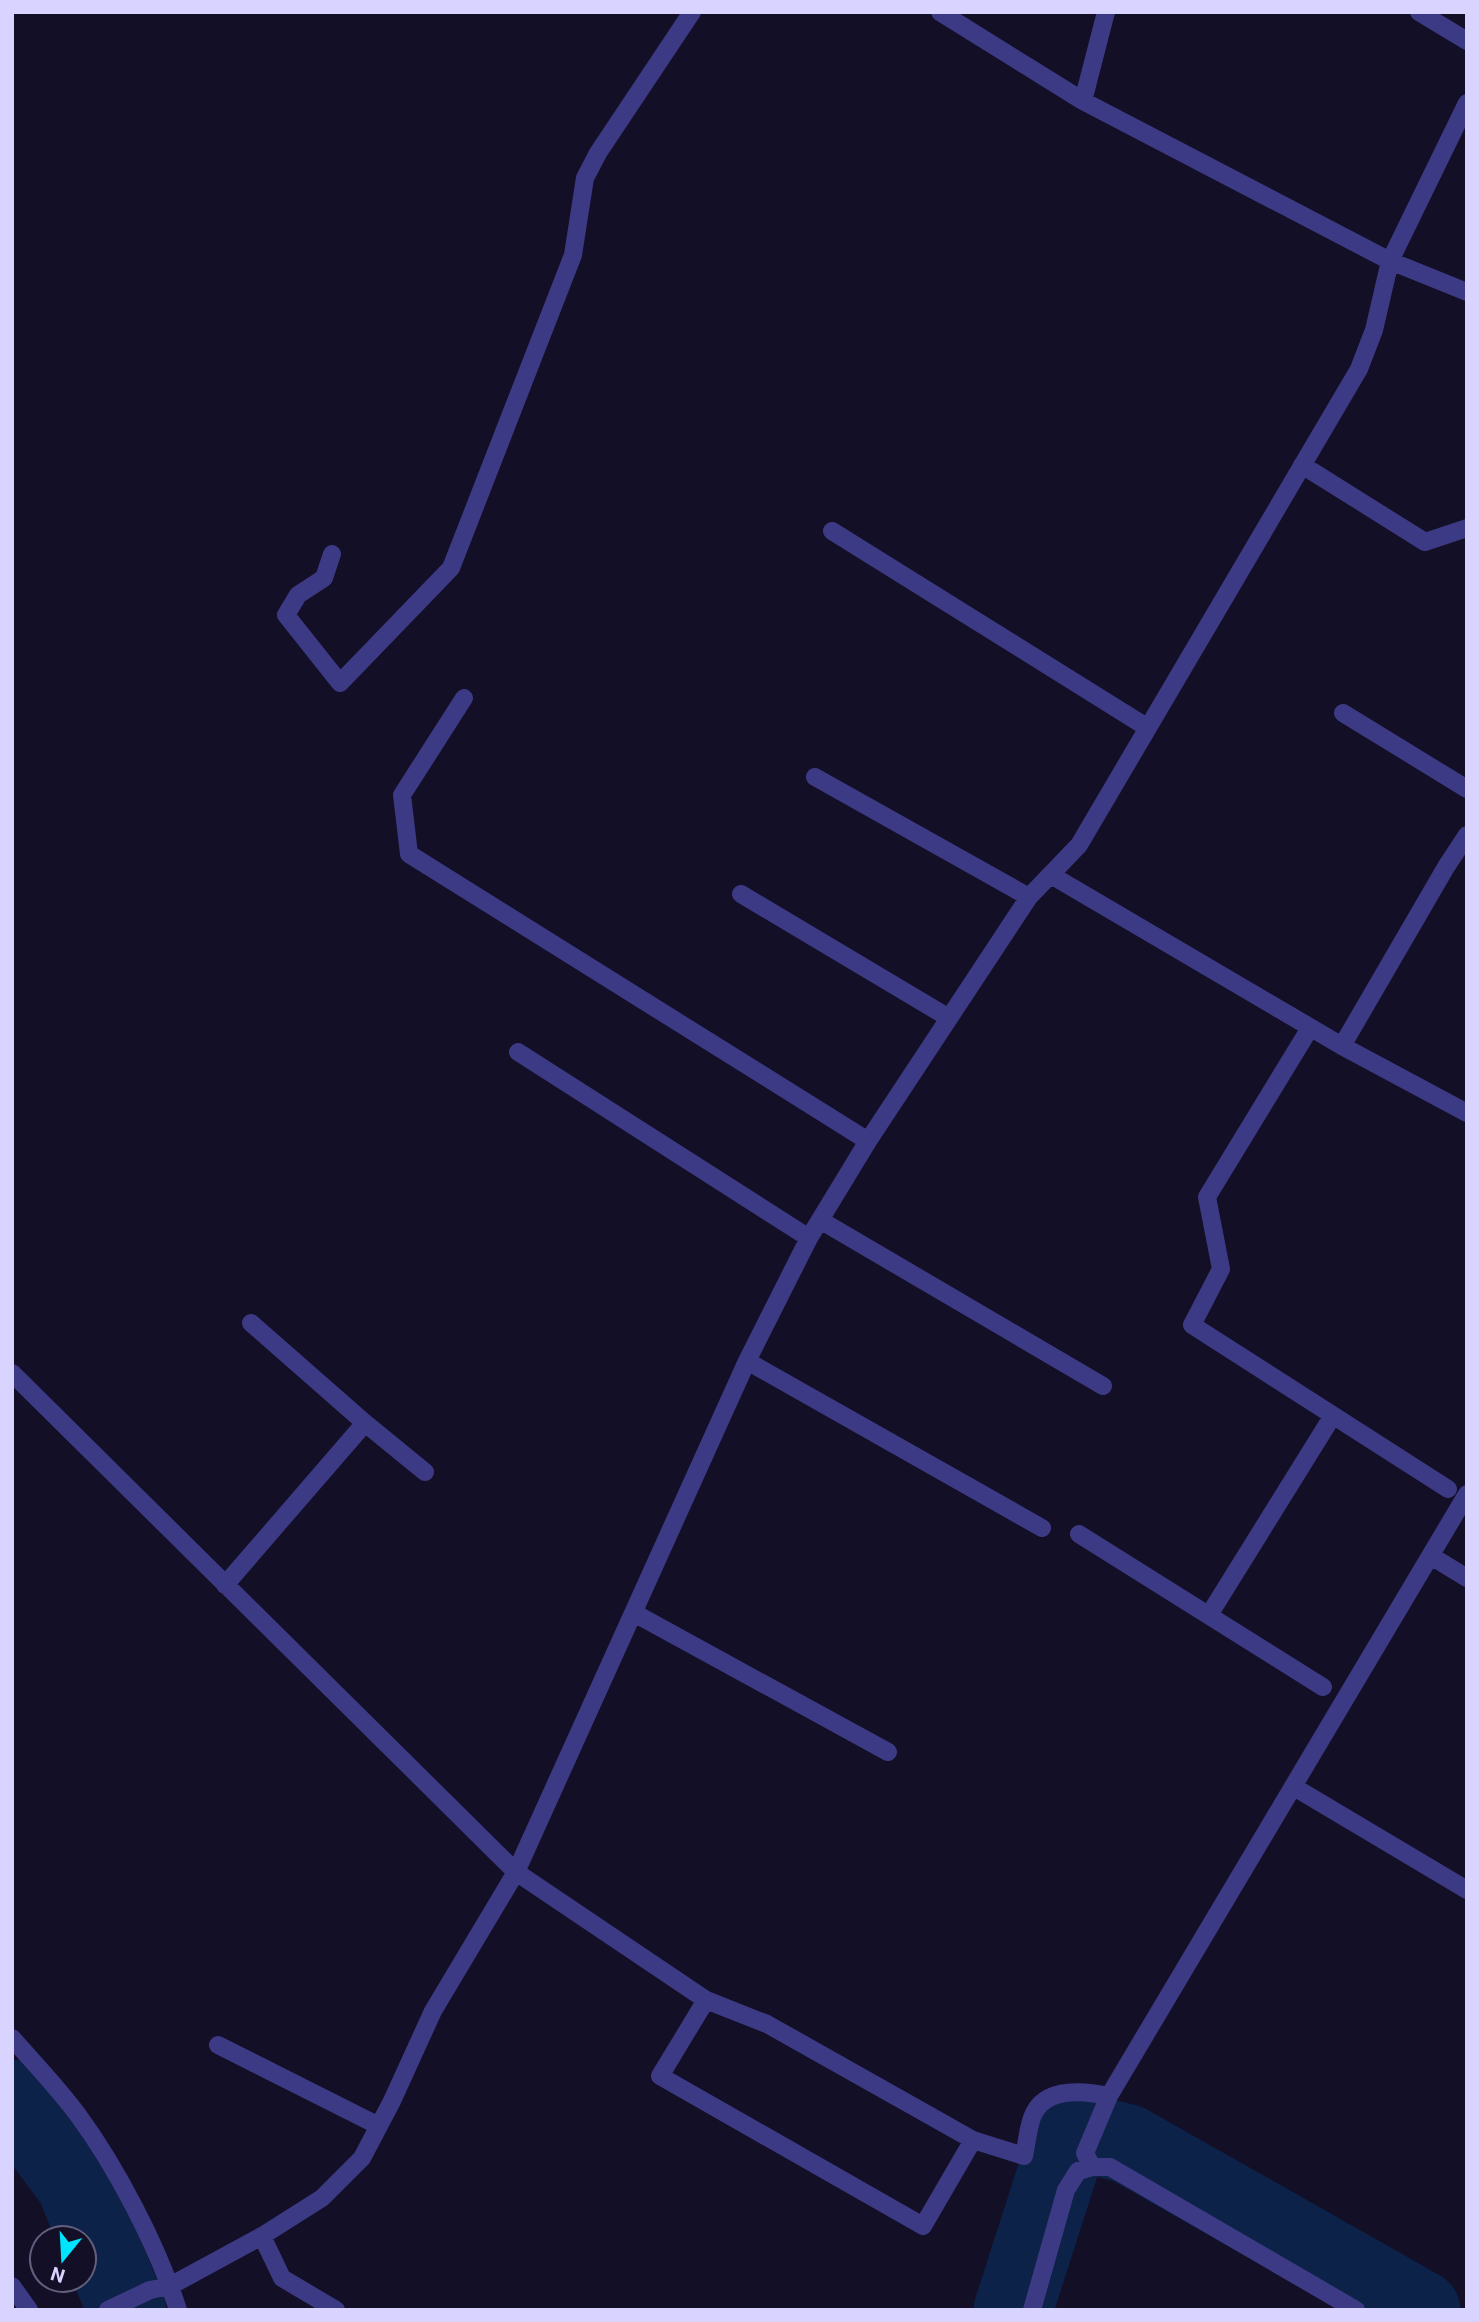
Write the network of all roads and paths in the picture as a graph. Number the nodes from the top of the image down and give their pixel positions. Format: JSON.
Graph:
{"nodes":[{"id":1,"x":692,"y":12,"type":"edge"},
{"id":2,"x":940,"y":12,"type":"edge"},
{"id":3,"x":1106,"y":12,"type":"edge"},
{"id":4,"x":1419,"y":12,"type":"edge"},
{"id":5,"x":1467,"y":41,"type":"edge"},
{"id":6,"x":1083,"y":101,"type":"junction"},
{"id":7,"x":1467,"y":103,"type":"edge"},
{"id":8,"x":1390,"y":261,"type":"junction"},
{"id":9,"x":1467,"y":292,"type":"edge"},
{"id":10,"x":1302,"y":465,"type":"junction"},
{"id":11,"x":1467,"y":528,"type":"edge"},
{"id":12,"x":832,"y":531,"type":"dead end"},
{"id":13,"x":332,"y":554,"type":"dead end"},
{"id":14,"x":464,"y":698,"type":"dead end"},
{"id":15,"x":1343,"y":713,"type":"dead end"},
{"id":16,"x":1148,"y":728,"type":"junction"},
{"id":17,"x":815,"y":777,"type":"dead end"},
{"id":18,"x":1467,"y":789,"type":"edge"},
{"id":19,"x":1467,"y":835,"type":"edge"},
{"id":20,"x":1051,"y":875,"type":"junction"},
{"id":21,"x":741,"y":894,"type":"dead end"},
{"id":22,"x":1029,"y":897,"type":"junction"},
{"id":23,"x":949,"y":1018,"type":"junction"},
{"id":24,"x":1310,"y":1028,"type":"junction"},
{"id":25,"x":1342,"y":1046,"type":"junction"},
{"id":26,"x":518,"y":1052,"type":"dead end"},
{"id":27,"x":1467,"y":1113,"type":"edge"},
{"id":28,"x":868,"y":1141,"type":"junction"},
{"id":29,"x":820,"y":1220,"type":"junction"},
{"id":30,"x":809,"y":1238,"type":"junction"},
{"id":31,"x":251,"y":1323,"type":"dead end"},
{"id":32,"x":747,"y":1361,"type":"junction"},
{"id":33,"x":12,"y":1373,"type":"edge"},
{"id":34,"x":1103,"y":1386,"type":"dead end"},
{"id":35,"x":1332,"y":1417,"type":"junction"},
{"id":36,"x":365,"y":1423,"type":"junction"},
{"id":37,"x":425,"y":1472,"type":"dead end"},
{"id":38,"x":1448,"y":1489,"type":"dead end"},
{"id":39,"x":1467,"y":1494,"type":"edge"},
{"id":40,"x":1042,"y":1528,"type":"dead end"},
{"id":41,"x":1080,"y":1534,"type":"dead end"},
{"id":42,"x":1431,"y":1556,"type":"junction"},
{"id":43,"x":1467,"y":1578,"type":"edge"},
{"id":44,"x":225,"y":1585,"type":"junction"},
{"id":45,"x":634,"y":1613,"type":"junction"},
{"id":46,"x":1209,"y":1615,"type":"junction"},
{"id":47,"x":1323,"y":1687,"type":"dead end"},
{"id":48,"x":888,"y":1752,"type":"dead end"},
{"id":49,"x":1294,"y":1787,"type":"junction"},
{"id":50,"x":516,"y":1872,"type":"junction"},
{"id":51,"x":1467,"y":1890,"type":"edge"},
{"id":52,"x":706,"y":2000,"type":"junction"},
{"id":53,"x":12,"y":2038,"type":"edge"},
{"id":54,"x":218,"y":2045,"type":"dead end"},
{"id":55,"x":1108,"y":2096,"type":"junction"},
{"id":56,"x":379,"y":2126,"type":"junction"},
{"id":57,"x":973,"y":2140,"type":"junction"},
{"id":58,"x":1092,"y":2167,"type":"junction"},
{"id":59,"x":262,"y":2236,"type":"junction"},
{"id":60,"x":12,"y":2286,"type":"edge"},
{"id":61,"x":170,"y":2286,"type":"junction"},
{"id":62,"x":29,"y":2310,"type":"edge"},
{"id":63,"x":108,"y":2310,"type":"edge"},
{"id":64,"x":178,"y":2310,"type":"edge"},
{"id":65,"x":336,"y":2310,"type":"edge"},
{"id":66,"x":1032,"y":2310,"type":"edge"},
{"id":67,"x":1356,"y":2310,"type":"edge"}],
"edges":[{"from":1,"to":13,"type":"street"},
{"from":2,"to":6,"type":"street"},
{"from":3,"to":6,"type":"street"},
{"from":4,"to":5,"type":"street"},
{"from":6,"to":8,"type":"street"},
{"from":7,"to":8,"type":"street"},
{"from":8,"to":9,"type":"street"},
{"from":8,"to":10,"type":"street"},
{"from":10,"to":11,"type":"street"},
{"from":10,"to":16,"type":"street"},
{"from":12,"to":16,"type":"street"},
{"from":14,"to":28,"type":"street"},
{"from":15,"to":18,"type":"street"},
{"from":16,"to":20,"type":"street"},
{"from":17,"to":22,"type":"street"},
{"from":19,"to":25,"type":"street"},
{"from":20,"to":22,"type":"street"},
{"from":20,"to":24,"type":"street"},
{"from":21,"to":23,"type":"street"},
{"from":22,"to":23,"type":"street"},
{"from":23,"to":28,"type":"street"},
{"from":24,"to":25,"type":"street"},
{"from":24,"to":35,"type":"street"},
{"from":25,"to":27,"type":"street"},
{"from":26,"to":30,"type":"street"},
{"from":28,"to":29,"type":"street"},
{"from":29,"to":30,"type":"street"},
{"from":29,"to":34,"type":"street"},
{"from":30,"to":32,"type":"street"},
{"from":31,"to":36,"type":"street"},
{"from":32,"to":40,"type":"street"},
{"from":32,"to":45,"type":"street"},
{"from":33,"to":44,"type":"street"},
{"from":35,"to":38,"type":"street"},
{"from":35,"to":46,"type":"street"},
{"from":36,"to":37,"type":"street"},
{"from":36,"to":44,"type":"street"},
{"from":39,"to":42,"type":"street"},
{"from":41,"to":46,"type":"street"},
{"from":42,"to":43,"type":"street"},
{"from":42,"to":49,"type":"street"},
{"from":44,"to":50,"type":"street"},
{"from":45,"to":48,"type":"street"},
{"from":45,"to":50,"type":"street"},
{"from":46,"to":47,"type":"street"},
{"from":49,"to":51,"type":"street"},
{"from":49,"to":55,"type":"street"},
{"from":50,"to":52,"type":"street"},
{"from":50,"to":56,"type":"street"},
{"from":52,"to":57,"type":"street"},
{"from":52,"to":57,"type":"street"},
{"from":53,"to":61,"type":"street"},
{"from":54,"to":56,"type":"street"},
{"from":55,"to":57,"type":"street"},
{"from":55,"to":58,"type":"street"},
{"from":56,"to":59,"type":"street"},
{"from":58,"to":66,"type":"street"},
{"from":58,"to":67,"type":"street"},
{"from":59,"to":61,"type":"street"},
{"from":59,"to":65,"type":"street"},
{"from":60,"to":62,"type":"street"},
{"from":61,"to":63,"type":"street"},
{"from":61,"to":64,"type":"street"}]}
